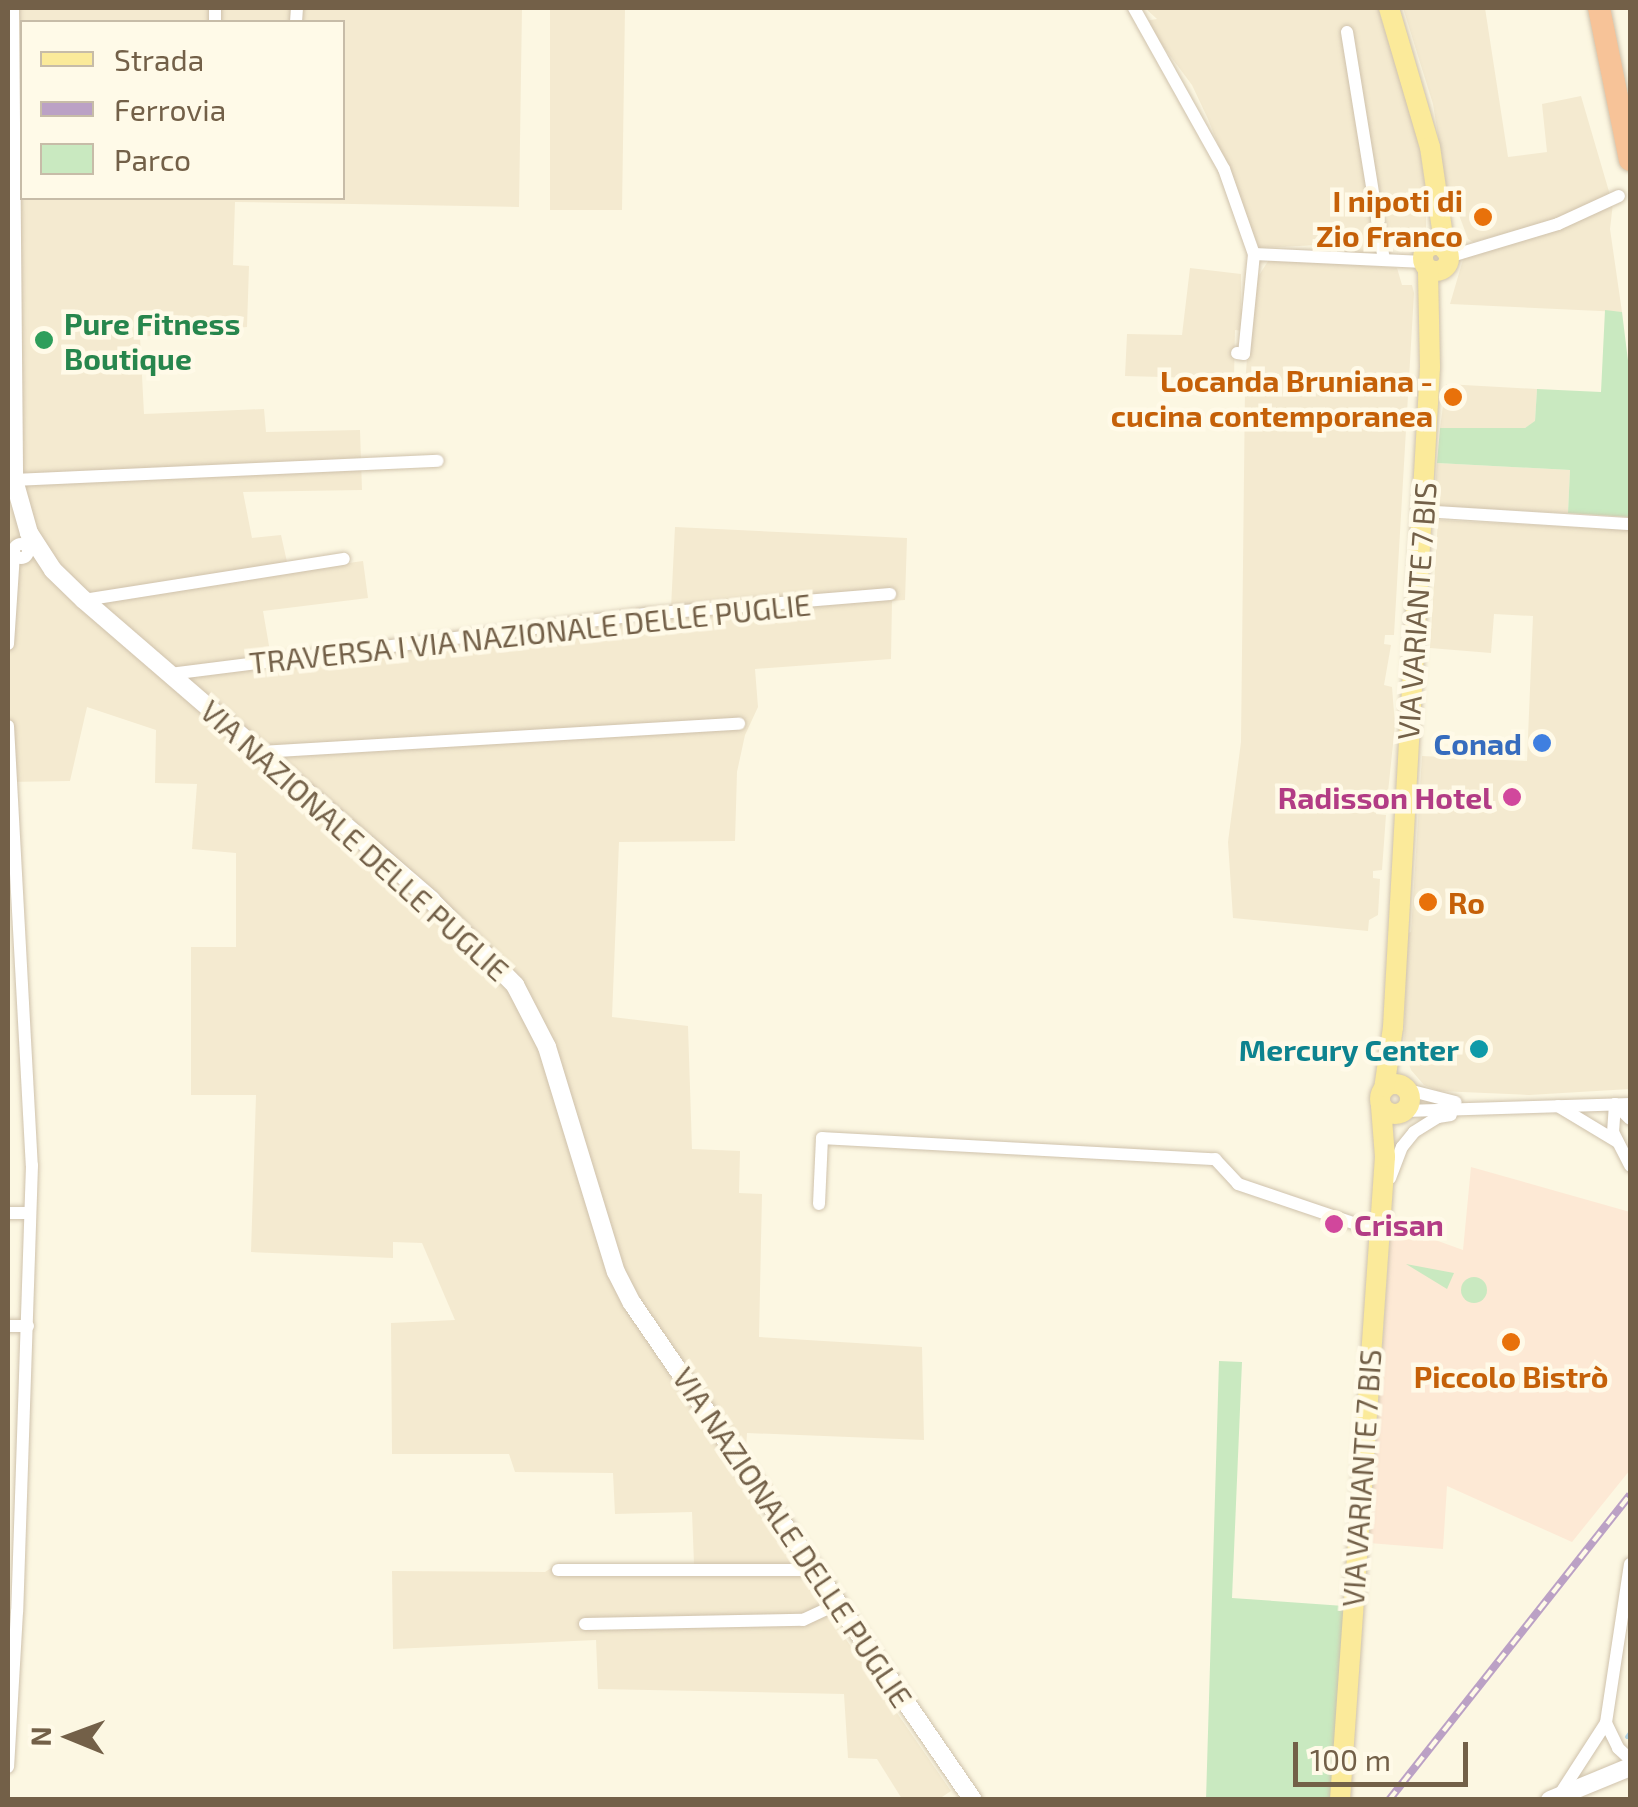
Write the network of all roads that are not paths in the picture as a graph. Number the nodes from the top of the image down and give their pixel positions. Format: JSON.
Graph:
{"nodes":[{"id":1,"x":1134,"y":8,"type":"edge"},
{"id":2,"x":1389,"y":8,"type":"edge"},
{"id":3,"x":1599,"y":8,"type":"edge"},
{"id":4,"x":1614,"y":8,"type":"edge"},
{"id":5,"x":9,"y":10,"type":"edge"},
{"id":6,"x":1347,"y":32,"type":"dead end"},
{"id":7,"x":1630,"y":84,"type":"edge"},
{"id":8,"x":9,"y":125,"type":"edge"},
{"id":9,"x":1630,"y":160,"type":"edge"},
{"id":10,"x":1620,"y":196,"type":"dead end"},
{"id":11,"x":1254,"y":254,"type":"junction"},
{"id":12,"x":1436,"y":259,"type":"junction"},
{"id":13,"x":1384,"y":260,"type":"junction"},
{"id":14,"x":1237,"y":354,"type":"dead end"},
{"id":15,"x":10,"y":383,"type":"edge"},
{"id":16,"x":438,"y":461,"type":"dead end"},
{"id":17,"x":14,"y":480,"type":"junction"},
{"id":18,"x":1422,"y":511,"type":"junction"},
{"id":19,"x":22,"y":518,"type":"junction"},
{"id":20,"x":1630,"y":524,"type":"edge"},
{"id":21,"x":18,"y":552,"type":"junction"},
{"id":22,"x":344,"y":559,"type":"dead end"},
{"id":23,"x":47,"y":563,"type":"junction"},
{"id":24,"x":890,"y":594,"type":"dead end"},
{"id":25,"x":84,"y":600,"type":"junction"},
{"id":26,"x":8,"y":644,"type":"edge"},
{"id":27,"x":170,"y":674,"type":"junction"},
{"id":28,"x":739,"y":724,"type":"dead end"},
{"id":29,"x":8,"y":726,"type":"edge"},
{"id":30,"x":262,"y":752,"type":"junction"},
{"id":31,"x":1392,"y":1027,"type":"junction"},
{"id":32,"x":1382,"y":1098,"type":"junction"},
{"id":33,"x":1405,"y":1100,"type":"junction"},
{"id":34,"x":1556,"y":1104,"type":"junction"},
{"id":35,"x":1615,"y":1104,"type":"junction"},
{"id":36,"x":1630,"y":1104,"type":"edge"},
{"id":37,"x":1492,"y":1106,"type":"junction"},
{"id":38,"x":1630,"y":1118,"type":"edge"},
{"id":39,"x":1616,"y":1141,"type":"junction"},
{"id":40,"x":1385,"y":1157,"type":"junction"},
{"id":41,"x":1630,"y":1166,"type":"edge"},
{"id":42,"x":818,"y":1204,"type":"dead end"},
{"id":43,"x":1382,"y":1210,"type":"junction"},
{"id":44,"x":8,"y":1213,"type":"edge"},
{"id":45,"x":30,"y":1213,"type":"junction"},
{"id":46,"x":1380,"y":1232,"type":"junction"},
{"id":47,"x":8,"y":1326,"type":"edge"},
{"id":48,"x":28,"y":1326,"type":"junction"},
{"id":49,"x":1630,"y":1564,"type":"edge"},
{"id":50,"x":558,"y":1570,"type":"dead end"},
{"id":51,"x":815,"y":1570,"type":"junction"},
{"id":52,"x":839,"y":1603,"type":"junction"},
{"id":53,"x":585,"y":1624,"type":"dead end"},
{"id":54,"x":1606,"y":1722,"type":"junction"},
{"id":55,"x":1630,"y":1759,"type":"edge"},
{"id":56,"x":8,"y":1767,"type":"edge"},
{"id":57,"x":1630,"y":1767,"type":"edge"},
{"id":58,"x":1555,"y":1797,"type":"edge"},
{"id":59,"x":973,"y":1800,"type":"edge"},
{"id":60,"x":1340,"y":1800,"type":"edge"}],
"edges":[{"from":1,"to":11,"type":"street"},
{"from":2,"to":12,"type":"main road","name":"VIA VARIANTE 7 BIS"},
{"from":3,"to":9,"type":"highway"},
{"from":4,"to":7,"type":"highway"},
{"from":5,"to":8,"type":"main road","name":"VIA NAZIONALE DELLE PUGLIE"},
{"from":6,"to":13,"type":"street"},
{"from":8,"to":15,"type":"main road","name":"VIA NAZIONALE DELLE PUGLIE"},
{"from":10,"to":12,"type":"street"},
{"from":11,"to":13,"type":"street"},
{"from":11,"to":14,"type":"street"},
{"from":12,"to":13,"type":"street"},
{"from":12,"to":18,"type":"main road","name":"VIA VARIANTE 7 BIS"},
{"from":15,"to":17,"type":"main road","name":"VIA NAZIONALE DELLE PUGLIE"},
{"from":16,"to":17,"type":"street"},
{"from":17,"to":19,"type":"main road","name":"VIA NAZIONALE DELLE PUGLIE"},
{"from":18,"to":20,"type":"street"},
{"from":18,"to":31,"type":"main road","name":"VIA VARIANTE 7 BIS"},
{"from":19,"to":21,"type":"street"},
{"from":19,"to":23,"type":"main road","name":"VIA NAZIONALE DELLE PUGLIE"},
{"from":21,"to":23,"type":"street"},
{"from":21,"to":26,"type":"street"},
{"from":22,"to":25,"type":"street"},
{"from":23,"to":25,"type":"main road","name":"VIA NAZIONALE DELLE PUGLIE"},
{"from":24,"to":27,"type":"street","name":"TRAVERSA I VIA NAZIONALE DELLE PUGLIE"},
{"from":25,"to":27,"type":"main road","name":"VIA NAZIONALE DELLE PUGLIE"},
{"from":27,"to":30,"type":"main road","name":"VIA NAZIONALE DELLE PUGLIE"},
{"from":28,"to":30,"type":"street"},
{"from":29,"to":45,"type":"street"},
{"from":30,"to":51,"type":"main road","name":"VIA NAZIONALE DELLE PUGLIE"},
{"from":31,"to":32,"type":"main road","name":"VIA VARIANTE 7 BIS"},
{"from":31,"to":33,"type":"main road","name":"VIA VARIANTE 7 BIS"},
{"from":32,"to":33,"type":"main road"},
{"from":32,"to":40,"type":"main road","name":"VIA VARIANTE 7 BIS"},
{"from":33,"to":37,"type":"street"},
{"from":33,"to":37,"type":"street"},
{"from":33,"to":40,"type":"main road","name":"VIA VARIANTE 7 BIS"},
{"from":34,"to":35,"type":"street"},
{"from":34,"to":37,"type":"street"},
{"from":34,"to":39,"type":"street"},
{"from":35,"to":36,"type":"street"},
{"from":35,"to":38,"type":"street"},
{"from":35,"to":39,"type":"street"},
{"from":37,"to":43,"type":"street"},
{"from":39,"to":41,"type":"street"},
{"from":40,"to":43,"type":"main road","name":"VIA VARIANTE 7 BIS"},
{"from":42,"to":46,"type":"street"},
{"from":43,"to":46,"type":"main road","name":"VIA VARIANTE 7 BIS"},
{"from":44,"to":45,"type":"street"},
{"from":45,"to":48,"type":"street"},
{"from":46,"to":60,"type":"main road","name":"VIA VARIANTE 7 BIS"},
{"from":47,"to":48,"type":"street"},
{"from":48,"to":56,"type":"street"},
{"from":49,"to":54,"type":"street"},
{"from":50,"to":51,"type":"street"},
{"from":51,"to":52,"type":"main road","name":"VIA NAZIONALE DELLE PUGLIE"},
{"from":52,"to":53,"type":"street"},
{"from":52,"to":59,"type":"main road","name":"VIA NAZIONALE DELLE PUGLIE"},
{"from":54,"to":55,"type":"street"},
{"from":54,"to":58,"type":"street"},
{"from":57,"to":58,"type":"main road"}]}
